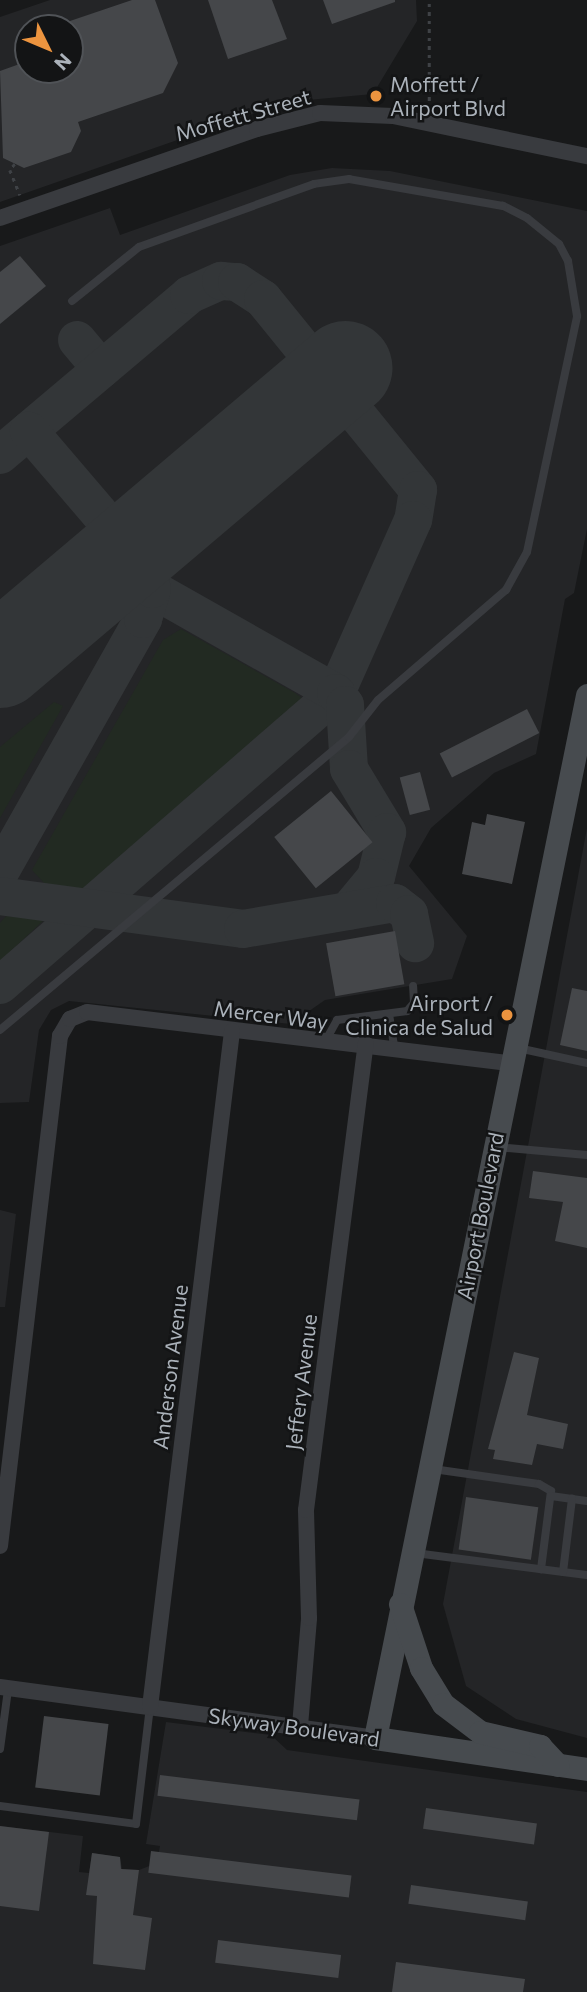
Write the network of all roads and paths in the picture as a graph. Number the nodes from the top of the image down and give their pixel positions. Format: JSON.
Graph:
{"nodes":[{"id":1,"x":429,"y":0,"type":"edge"},
{"id":2,"x":425,"y":122,"type":"junction"},
{"id":3,"x":587,"y":156,"type":"edge"},
{"id":4,"x":15,"y":164,"type":"dead end"},
{"id":5,"x":20,"y":195,"type":"dead end"},
{"id":6,"x":0,"y":218,"type":"edge"},
{"id":7,"x":72,"y":300,"type":"dead end"},
{"id":8,"x":587,"y":695,"type":"edge"},
{"id":9,"x":413,"y":986,"type":"dead end"},
{"id":10,"x":389,"y":1014,"type":"junction"},
{"id":11,"x":0,"y":1030,"type":"edge"},
{"id":12,"x":232,"y":1031,"type":"junction"},
{"id":13,"x":325,"y":1044,"type":"junction"},
{"id":14,"x":366,"y":1044,"type":"junction"},
{"id":15,"x":394,"y":1047,"type":"junction"},
{"id":16,"x":513,"y":1055,"type":"junction"},
{"id":17,"x":587,"y":1063,"type":"edge"},
{"id":18,"x":494,"y":1147,"type":"junction"},
{"id":19,"x":587,"y":1156,"type":"edge"},
{"id":20,"x":429,"y":1468,"type":"junction"},
{"id":21,"x":551,"y":1496,"type":"junction"},
{"id":22,"x":572,"y":1499,"type":"junction"},
{"id":23,"x":587,"y":1501,"type":"edge"},
{"id":24,"x":0,"y":1546,"type":"edge"},
{"id":25,"x":412,"y":1553,"type":"junction"},
{"id":26,"x":541,"y":1569,"type":"junction"},
{"id":27,"x":563,"y":1572,"type":"junction"},
{"id":28,"x":587,"y":1575,"type":"edge"},
{"id":29,"x":400,"y":1604,"type":"junction"},
{"id":30,"x":4,"y":1689,"type":"edge"},
{"id":31,"x":150,"y":1707,"type":"junction"},
{"id":32,"x":299,"y":1726,"type":"junction"},
{"id":33,"x":375,"y":1738,"type":"junction"},
{"id":34,"x":0,"y":1749,"type":"edge"},
{"id":35,"x":558,"y":1765,"type":"junction"},
{"id":36,"x":587,"y":1769,"type":"edge"},
{"id":37,"x":0,"y":1806,"type":"edge"}],
"edges":[{"from":1,"to":2,"type":"path"},
{"from":2,"to":3,"type":"street","name":"Moffett Street"},
{"from":2,"to":6,"type":"street","name":"Moffett Street"},
{"from":4,"to":5,"type":"path"},
{"from":7,"to":11,"type":"lane"},
{"from":8,"to":16,"type":"main road","name":"Airport Boulevard"},
{"from":9,"to":10,"type":"lane"},
{"from":10,"to":13,"type":"lane"},
{"from":10,"to":15,"type":"lane"},
{"from":12,"to":13,"type":"street","name":"Mercer Way"},
{"from":12,"to":24,"type":"street","name":"Mercer Way"},
{"from":12,"to":31,"type":"street","name":"Anderson Avenue"},
{"from":13,"to":14,"type":"street","name":"Mercer Way"},
{"from":14,"to":15,"type":"street","name":"Mercer Way"},
{"from":14,"to":32,"type":"street","name":"Jeffery Avenue"},
{"from":15,"to":16,"type":"street","name":"Mercer Way"},
{"from":16,"to":17,"type":"lane"},
{"from":16,"to":18,"type":"main road","name":"Airport Boulevard"},
{"from":18,"to":19,"type":"lane"},
{"from":18,"to":20,"type":"main road","name":"Airport Boulevard"},
{"from":20,"to":21,"type":"lane"},
{"from":20,"to":25,"type":"main road","name":"Airport Boulevard"},
{"from":21,"to":22,"type":"lane"},
{"from":21,"to":26,"type":"lane"},
{"from":22,"to":23,"type":"lane"},
{"from":22,"to":27,"type":"lane"},
{"from":25,"to":26,"type":"lane"},
{"from":25,"to":29,"type":"main road","name":"Airport Boulevard"},
{"from":26,"to":27,"type":"lane"},
{"from":27,"to":28,"type":"lane"},
{"from":29,"to":33,"type":"main road","name":"Airport Boulevard"},
{"from":29,"to":35,"type":"main road"},
{"from":30,"to":31,"type":"street","name":"Skyway Boulevard"},
{"from":30,"to":34,"type":"lane"},
{"from":31,"to":32,"type":"street","name":"Skyway Boulevard"},
{"from":31,"to":37,"type":"lane"},
{"from":32,"to":33,"type":"street","name":"Skyway Boulevard"},
{"from":33,"to":35,"type":"main road","name":"Skyway Boulevard"},
{"from":35,"to":36,"type":"main road","name":"Skyway Boulevard"}]}
